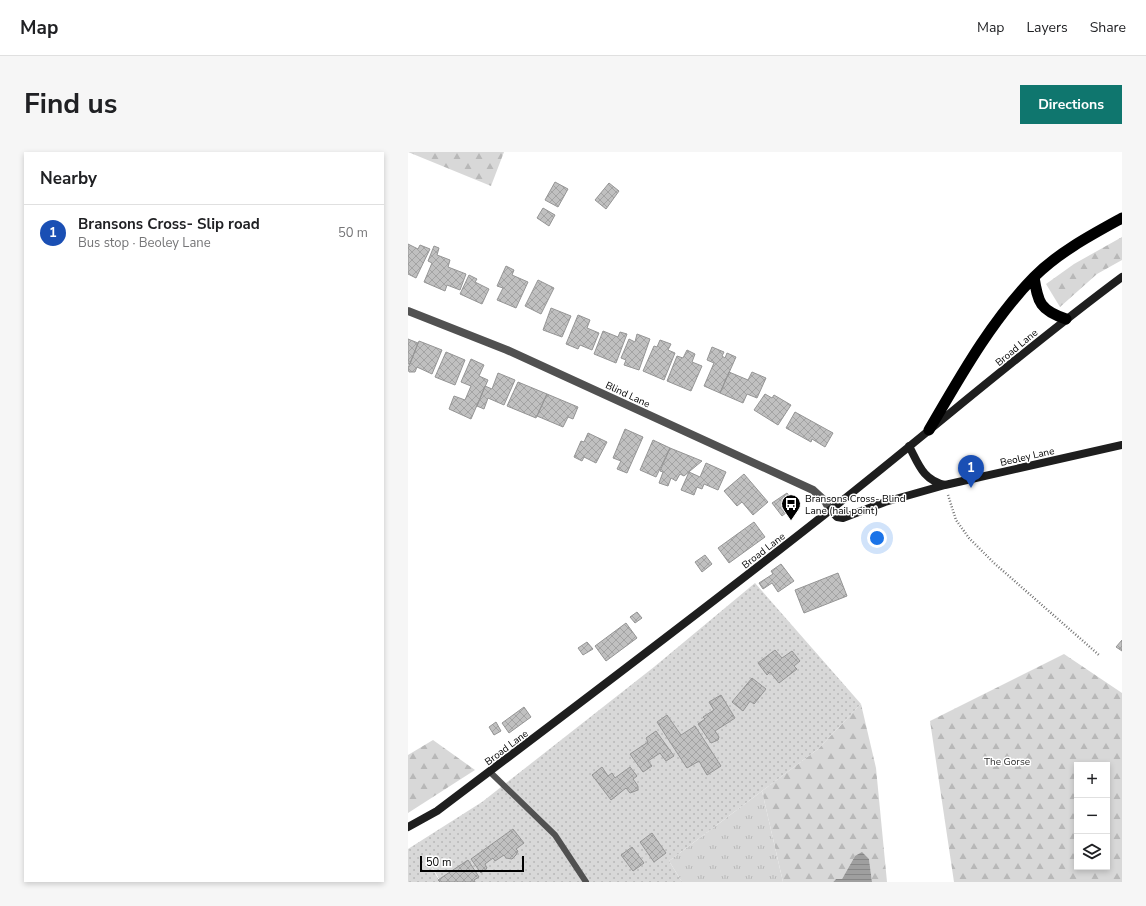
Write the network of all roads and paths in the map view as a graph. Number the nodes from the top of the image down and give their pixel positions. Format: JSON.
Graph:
{"nodes":[{"id":1,"x":1122,"y":218,"type":"edge"},
{"id":2,"x":1034,"y":277,"type":"junction"},
{"id":3,"x":1122,"y":277,"type":"edge"},
{"id":4,"x":408,"y":311,"type":"edge"},
{"id":5,"x":1066,"y":319,"type":"junction"},
{"id":6,"x":929,"y":430,"type":"junction"},
{"id":7,"x":1122,"y":445,"type":"edge"},
{"id":8,"x":909,"y":446,"type":"junction"},
{"id":9,"x":945,"y":485,"type":"junction"},
{"id":10,"x":830,"y":510,"type":"junction"},
{"id":11,"x":1099,"y":655,"type":"dead end"},
{"id":12,"x":489,"y":771,"type":"junction"},
{"id":13,"x":408,"y":827,"type":"edge"},
{"id":14,"x":586,"y":882,"type":"edge"}],
"edges":[{"from":1,"to":2,"type":"highway"},
{"from":2,"to":5,"type":"highway"},
{"from":2,"to":6,"type":"highway"},
{"from":3,"to":5,"type":"main road","name":"Broad Lane"},
{"from":4,"to":10,"type":"street","name":"Blind Lane"},
{"from":5,"to":6,"type":"main road","name":"Broad Lane"},
{"from":6,"to":8,"type":"main road","name":"Broad Lane"},
{"from":7,"to":9,"type":"main road","name":"Beoley Lane"},
{"from":8,"to":9,"type":"main road"},
{"from":8,"to":10,"type":"main road","name":"Broad Lane"},
{"from":9,"to":10,"type":"main road","name":"Beoley Lane"},
{"from":9,"to":11,"type":"path"},
{"from":10,"to":12,"type":"main road","name":"Broad Lane"},
{"from":12,"to":13,"type":"main road","name":"Broad Lane"},
{"from":12,"to":14,"type":"lane"}]}
